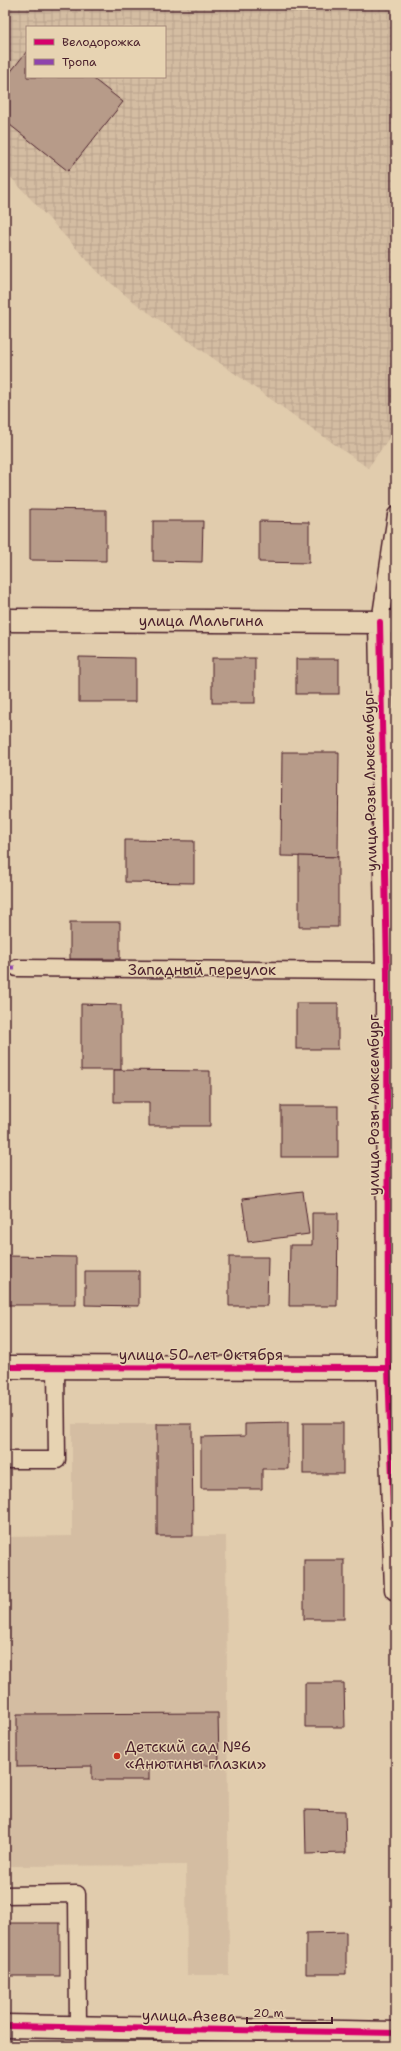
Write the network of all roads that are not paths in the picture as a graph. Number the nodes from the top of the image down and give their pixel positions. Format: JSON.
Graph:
{"nodes":[{"id":1,"x":396,"y":515,"type":"edge"},
{"id":2,"x":5,"y":620,"type":"edge"},
{"id":3,"x":388,"y":622,"type":"edge"},
{"id":4,"x":17,"y":968,"type":"dead end"},
{"id":5,"x":387,"y":971,"type":"junction"},
{"id":6,"x":5,"y":1367,"type":"edge"},
{"id":7,"x":392,"y":1367,"type":"edge"},
{"id":8,"x":56,"y":1368,"type":"junction"},
{"id":9,"x":5,"y":1460,"type":"edge"},
{"id":10,"x":396,"y":1589,"type":"edge"},
{"id":11,"x":5,"y":1894,"type":"edge"},
{"id":12,"x":5,"y":2026,"type":"edge"},
{"id":13,"x":78,"y":2027,"type":"junction"},
{"id":14,"x":396,"y":2034,"type":"edge"}],
"edges":[{"from":1,"to":3,"type":"lane"},
{"from":2,"to":3,"type":"street","name":"улица Мальгина"},
{"from":3,"to":5,"type":"street","name":"улица Розы Люксембург"},
{"from":4,"to":5,"type":"lane","name":"Западный переулок"},
{"from":5,"to":7,"type":"street","name":"улица Розы Люксембург"},
{"from":6,"to":8,"type":"street","name":"улица 50 лет Октября"},
{"from":7,"to":8,"type":"street","name":"улица 50 лет Октября"},
{"from":7,"to":10,"type":"street","name":"улица Розы Люксембург"},
{"from":8,"to":9,"type":"lane"},
{"from":11,"to":13,"type":"lane"},
{"from":12,"to":13,"type":"street","name":"улица Азева"},
{"from":13,"to":14,"type":"street","name":"улица Азева"}]}
